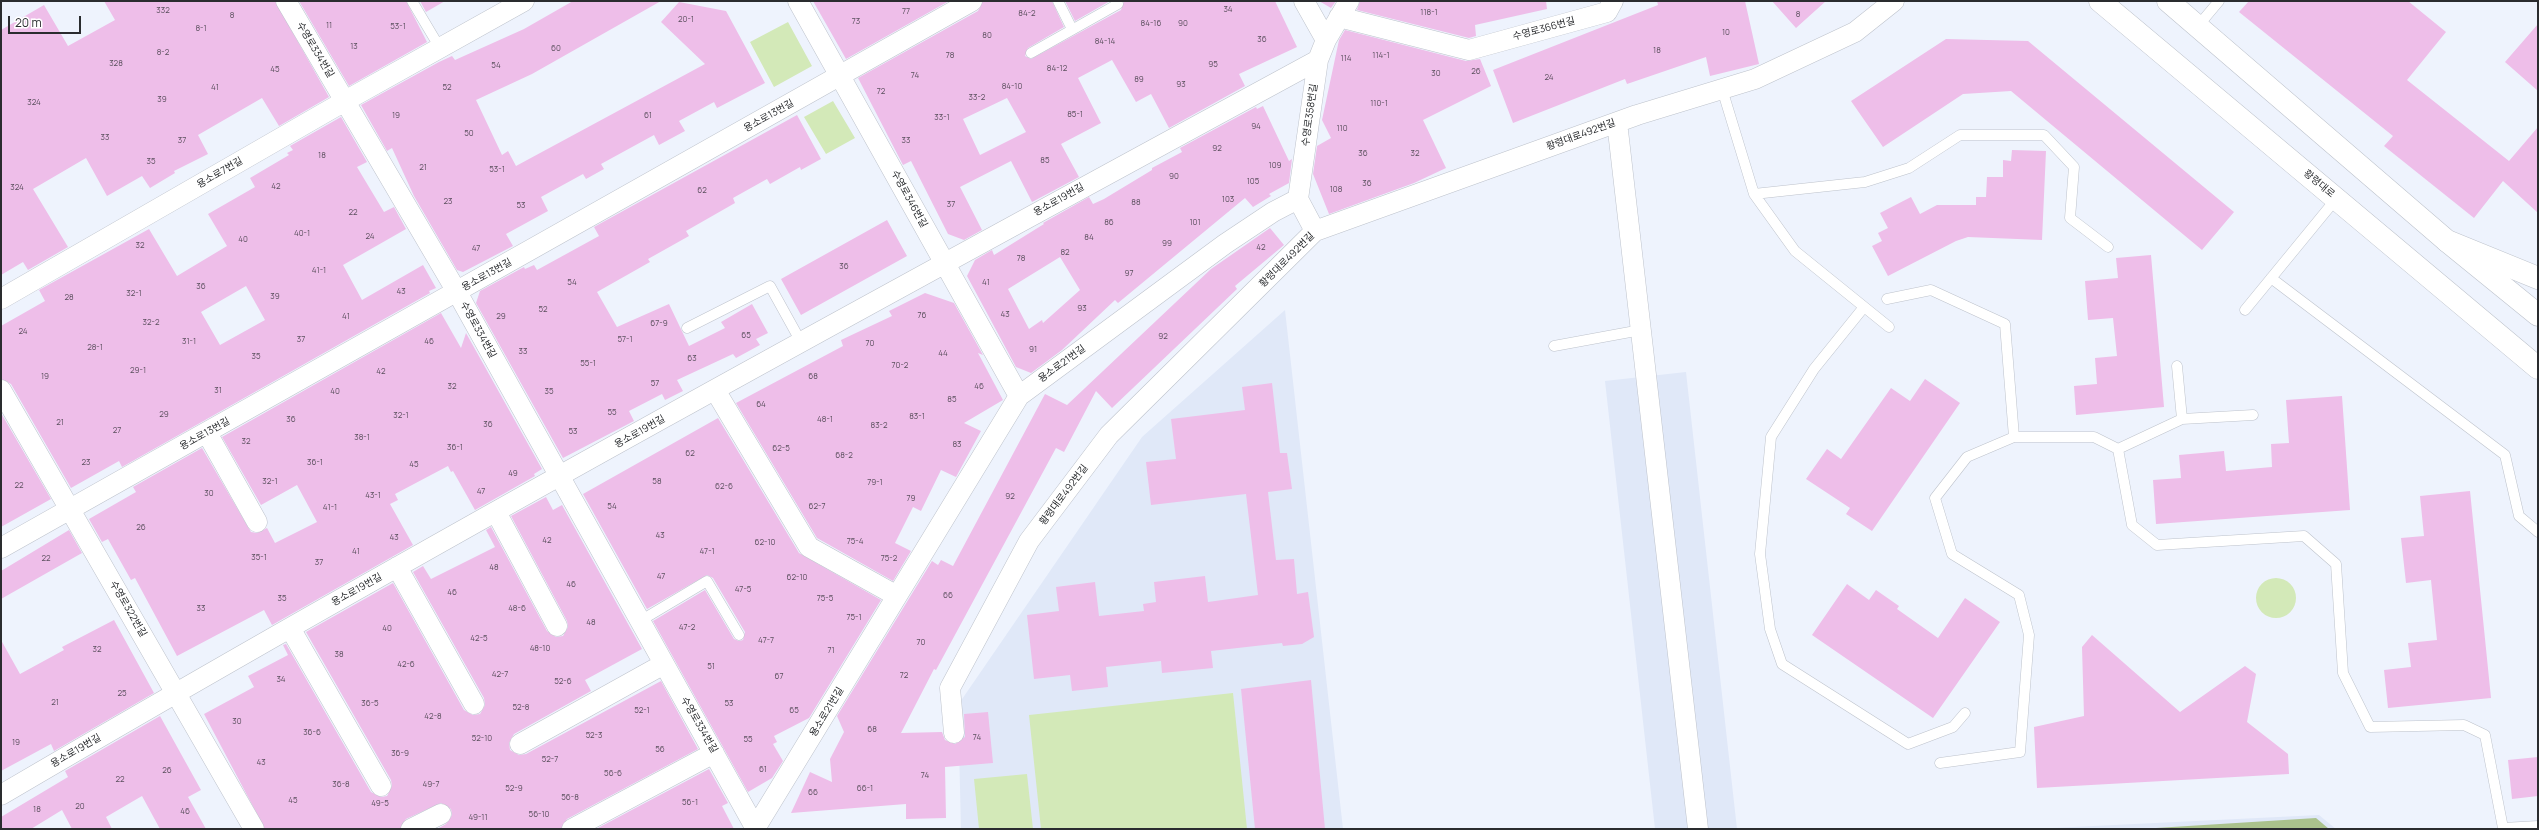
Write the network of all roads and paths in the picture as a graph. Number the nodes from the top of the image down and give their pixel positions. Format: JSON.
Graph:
{"nodes":[{"id":1,"x":286,"y":1,"type":"edge"},
{"id":2,"x":412,"y":1,"type":"edge"},
{"id":3,"x":798,"y":1,"type":"edge"},
{"id":4,"x":972,"y":1,"type":"edge"},
{"id":5,"x":1058,"y":1,"type":"edge"},
{"id":6,"x":1304,"y":1,"type":"edge"},
{"id":7,"x":1613,"y":1,"type":"edge"},
{"id":8,"x":1894,"y":1,"type":"edge"},
{"id":9,"x":2100,"y":1,"type":"edge"},
{"id":10,"x":2168,"y":1,"type":"edge"},
{"id":11,"x":2219,"y":1,"type":"edge"},
{"id":12,"x":517,"y":3,"type":"edge"},
{"id":13,"x":1118,"y":4,"type":"dead end"},
{"id":14,"x":1344,"y":9,"type":"edge"},
{"id":15,"x":2198,"y":26,"type":"junction"},
{"id":16,"x":1072,"y":29,"type":"junction"},
{"id":17,"x":1326,"y":40,"type":"junction"},
{"id":18,"x":440,"y":48,"type":"junction"},
{"id":19,"x":1031,"y":53,"type":"dead end"},
{"id":20,"x":1318,"y":60,"type":"junction"},
{"id":21,"x":840,"y":76,"type":"junction"},
{"id":22,"x":1722,"y":90,"type":"junction"},
{"id":23,"x":345,"y":101,"type":"junction"},
{"id":24,"x":1617,"y":122,"type":"junction"},
{"id":25,"x":1754,"y":194,"type":"junction"},
{"id":26,"x":1298,"y":199,"type":"junction"},
{"id":27,"x":2336,"y":199,"type":"junction"},
{"id":28,"x":1315,"y":231,"type":"junction"},
{"id":29,"x":2447,"y":240,"type":"junction"},
{"id":30,"x":2108,"y":247,"type":"dead end"},
{"id":31,"x":944,"y":262,"type":"junction"},
{"id":32,"x":2271,"y":278,"type":"junction"},
{"id":33,"x":2538,"y":278,"type":"edge"},
{"id":34,"x":457,"y":292,"type":"junction"},
{"id":35,"x":1887,"y":299,"type":"dead end"},
{"id":36,"x":1,"y":300,"type":"edge"},
{"id":37,"x":1864,"y":307,"type":"junction"},
{"id":38,"x":2245,"y":310,"type":"dead end"},
{"id":39,"x":2538,"y":316,"type":"edge"},
{"id":40,"x":1889,"y":327,"type":"dead end"},
{"id":41,"x":687,"y":328,"type":"dead end"},
{"id":42,"x":1641,"y":330,"type":"junction"},
{"id":43,"x":801,"y":342,"type":"junction"},
{"id":44,"x":1554,"y":346,"type":"dead end"},
{"id":45,"x":2177,"y":366,"type":"dead end"},
{"id":46,"x":2538,"y":368,"type":"edge"},
{"id":47,"x":1,"y":390,"type":"edge"},
{"id":48,"x":715,"y":390,"type":"junction"},
{"id":49,"x":1019,"y":396,"type":"junction"},
{"id":50,"x":2253,"y":415,"type":"dead end"},
{"id":51,"x":2182,"y":419,"type":"junction"},
{"id":52,"x":207,"y":433,"type":"junction"},
{"id":53,"x":2014,"y":437,"type":"junction"},
{"id":54,"x":2118,"y":449,"type":"junction"},
{"id":55,"x":558,"y":477,"type":"junction"},
{"id":56,"x":71,"y":509,"type":"junction"},
{"id":57,"x":496,"y":512,"type":"junction"},
{"id":58,"x":257,"y":522,"type":"dead end"},
{"id":59,"x":2538,"y":532,"type":"edge"},
{"id":60,"x":1,"y":548,"type":"edge"},
{"id":61,"x":397,"y":567,"type":"junction"},
{"id":62,"x":897,"y":596,"type":"junction"},
{"id":63,"x":640,"y":621,"type":"junction"},
{"id":64,"x":557,"y":626,"type":"dead end"},
{"id":65,"x":290,"y":628,"type":"junction"},
{"id":66,"x":738,"y":635,"type":"dead end"},
{"id":67,"x":664,"y":664,"type":"junction"},
{"id":68,"x":175,"y":692,"type":"junction"},
{"id":69,"x":474,"y":704,"type":"dead end"},
{"id":70,"x":1965,"y":713,"type":"dead end"},
{"id":71,"x":954,"y":734,"type":"dead end"},
{"id":72,"x":520,"y":744,"type":"dead end"},
{"id":73,"x":714,"y":753,"type":"junction"},
{"id":74,"x":1940,"y":763,"type":"dead end"},
{"id":75,"x":381,"y":786,"type":"dead end"},
{"id":76,"x":1,"y":794,"type":"edge"},
{"id":77,"x":441,"y":814,"type":"dead end"},
{"id":78,"x":2538,"y":826,"type":"edge"},
{"id":79,"x":756,"y":828,"type":"edge"},
{"id":80,"x":254,"y":829,"type":"edge"},
{"id":81,"x":411,"y":829,"type":"edge"},
{"id":82,"x":572,"y":829,"type":"edge"},
{"id":83,"x":1698,"y":829,"type":"edge"}],
"edges":[{"from":1,"to":23,"type":"street","name":"수영로334번길"},
{"from":2,"to":18,"type":"lane"},
{"from":3,"to":21,"type":"street","name":"수영로346번길"},
{"from":4,"to":21,"type":"street","name":"용소로13번길"},
{"from":5,"to":16,"type":"lane"},
{"from":6,"to":17,"type":"street"},
{"from":7,"to":14,"type":"street","name":"수영로366번길"},
{"from":8,"to":22,"type":"street","name":"황령대로492번길"},
{"from":9,"to":27,"type":"main road","name":"황령대로"},
{"from":10,"to":15,"type":"main road"},
{"from":11,"to":15,"type":"lane"},
{"from":12,"to":18,"type":"street","name":"용소로7번길"},
{"from":13,"to":16,"type":"lane"},
{"from":14,"to":17,"type":"street"},
{"from":15,"to":29,"type":"main road"},
{"from":16,"to":19,"type":"lane"},
{"from":17,"to":20,"type":"street","name":"수영로358번길"},
{"from":18,"to":23,"type":"street","name":"용소로7번길"},
{"from":20,"to":26,"type":"street","name":"수영로358번길"},
{"from":20,"to":31,"type":"street","name":"용소로19번길"},
{"from":21,"to":31,"type":"street","name":"수영로346번길"},
{"from":21,"to":34,"type":"street","name":"용소로13번길"},
{"from":22,"to":24,"type":"street","name":"황령대로492번길"},
{"from":22,"to":25,"type":"lane"},
{"from":23,"to":34,"type":"street","name":"수영로334번길"},
{"from":23,"to":36,"type":"street","name":"용소로7번길"},
{"from":24,"to":28,"type":"street","name":"황령대로492번길"},
{"from":24,"to":42,"type":"street"},
{"from":25,"to":30,"type":"lane"},
{"from":25,"to":37,"type":"lane"},
{"from":26,"to":28,"type":"street"},
{"from":26,"to":49,"type":"street","name":"용소로21번길"},
{"from":27,"to":32,"type":"lane"},
{"from":27,"to":46,"type":"main road","name":"황령대로"},
{"from":28,"to":71,"type":"street","name":"황령대로492번길"},
{"from":29,"to":33,"type":"main road"},
{"from":29,"to":39,"type":"main road"},
{"from":31,"to":43,"type":"street","name":"용소로19번길"},
{"from":31,"to":49,"type":"street","name":"수영로346번길"},
{"from":32,"to":38,"type":"lane"},
{"from":32,"to":59,"type":"lane"},
{"from":34,"to":52,"type":"street","name":"용소로13번길"},
{"from":34,"to":55,"type":"street","name":"수영로334번길"},
{"from":35,"to":53,"type":"lane"},
{"from":37,"to":40,"type":"lane"},
{"from":37,"to":70,"type":"lane"},
{"from":41,"to":43,"type":"lane"},
{"from":42,"to":44,"type":"lane"},
{"from":42,"to":83,"type":"street"},
{"from":43,"to":48,"type":"street","name":"용소로19번길"},
{"from":45,"to":51,"type":"lane"},
{"from":47,"to":56,"type":"street","name":"수영로322번길"},
{"from":48,"to":55,"type":"street","name":"용소로19번길"},
{"from":48,"to":62,"type":"street"},
{"from":49,"to":62,"type":"street","name":"용소로21번길"},
{"from":50,"to":51,"type":"lane"},
{"from":51,"to":54,"type":"lane"},
{"from":52,"to":56,"type":"street","name":"용소로13번길"},
{"from":52,"to":58,"type":"street"},
{"from":53,"to":54,"type":"lane"},
{"from":53,"to":74,"type":"lane"},
{"from":54,"to":78,"type":"lane"},
{"from":55,"to":57,"type":"street","name":"용소로19번길"},
{"from":55,"to":63,"type":"street","name":"수영로334번길"},
{"from":56,"to":60,"type":"street","name":"용소로13번길"},
{"from":56,"to":68,"type":"street","name":"수영로322번길"},
{"from":57,"to":61,"type":"street","name":"용소로19번길"},
{"from":57,"to":64,"type":"street"},
{"from":61,"to":65,"type":"street","name":"용소로19번길"},
{"from":61,"to":69,"type":"street"},
{"from":62,"to":79,"type":"street","name":"용소로21번길"},
{"from":63,"to":66,"type":"lane"},
{"from":63,"to":67,"type":"street","name":"수영로334번길"},
{"from":65,"to":68,"type":"street","name":"용소로19번길"},
{"from":65,"to":75,"type":"street"},
{"from":67,"to":72,"type":"street"},
{"from":67,"to":73,"type":"street","name":"수영로334번길"},
{"from":68,"to":76,"type":"street","name":"용소로19번길"},
{"from":68,"to":80,"type":"street","name":"수영로322번길"},
{"from":73,"to":79,"type":"street","name":"수영로334번길"},
{"from":73,"to":82,"type":"street"},
{"from":77,"to":81,"type":"street"}]}
